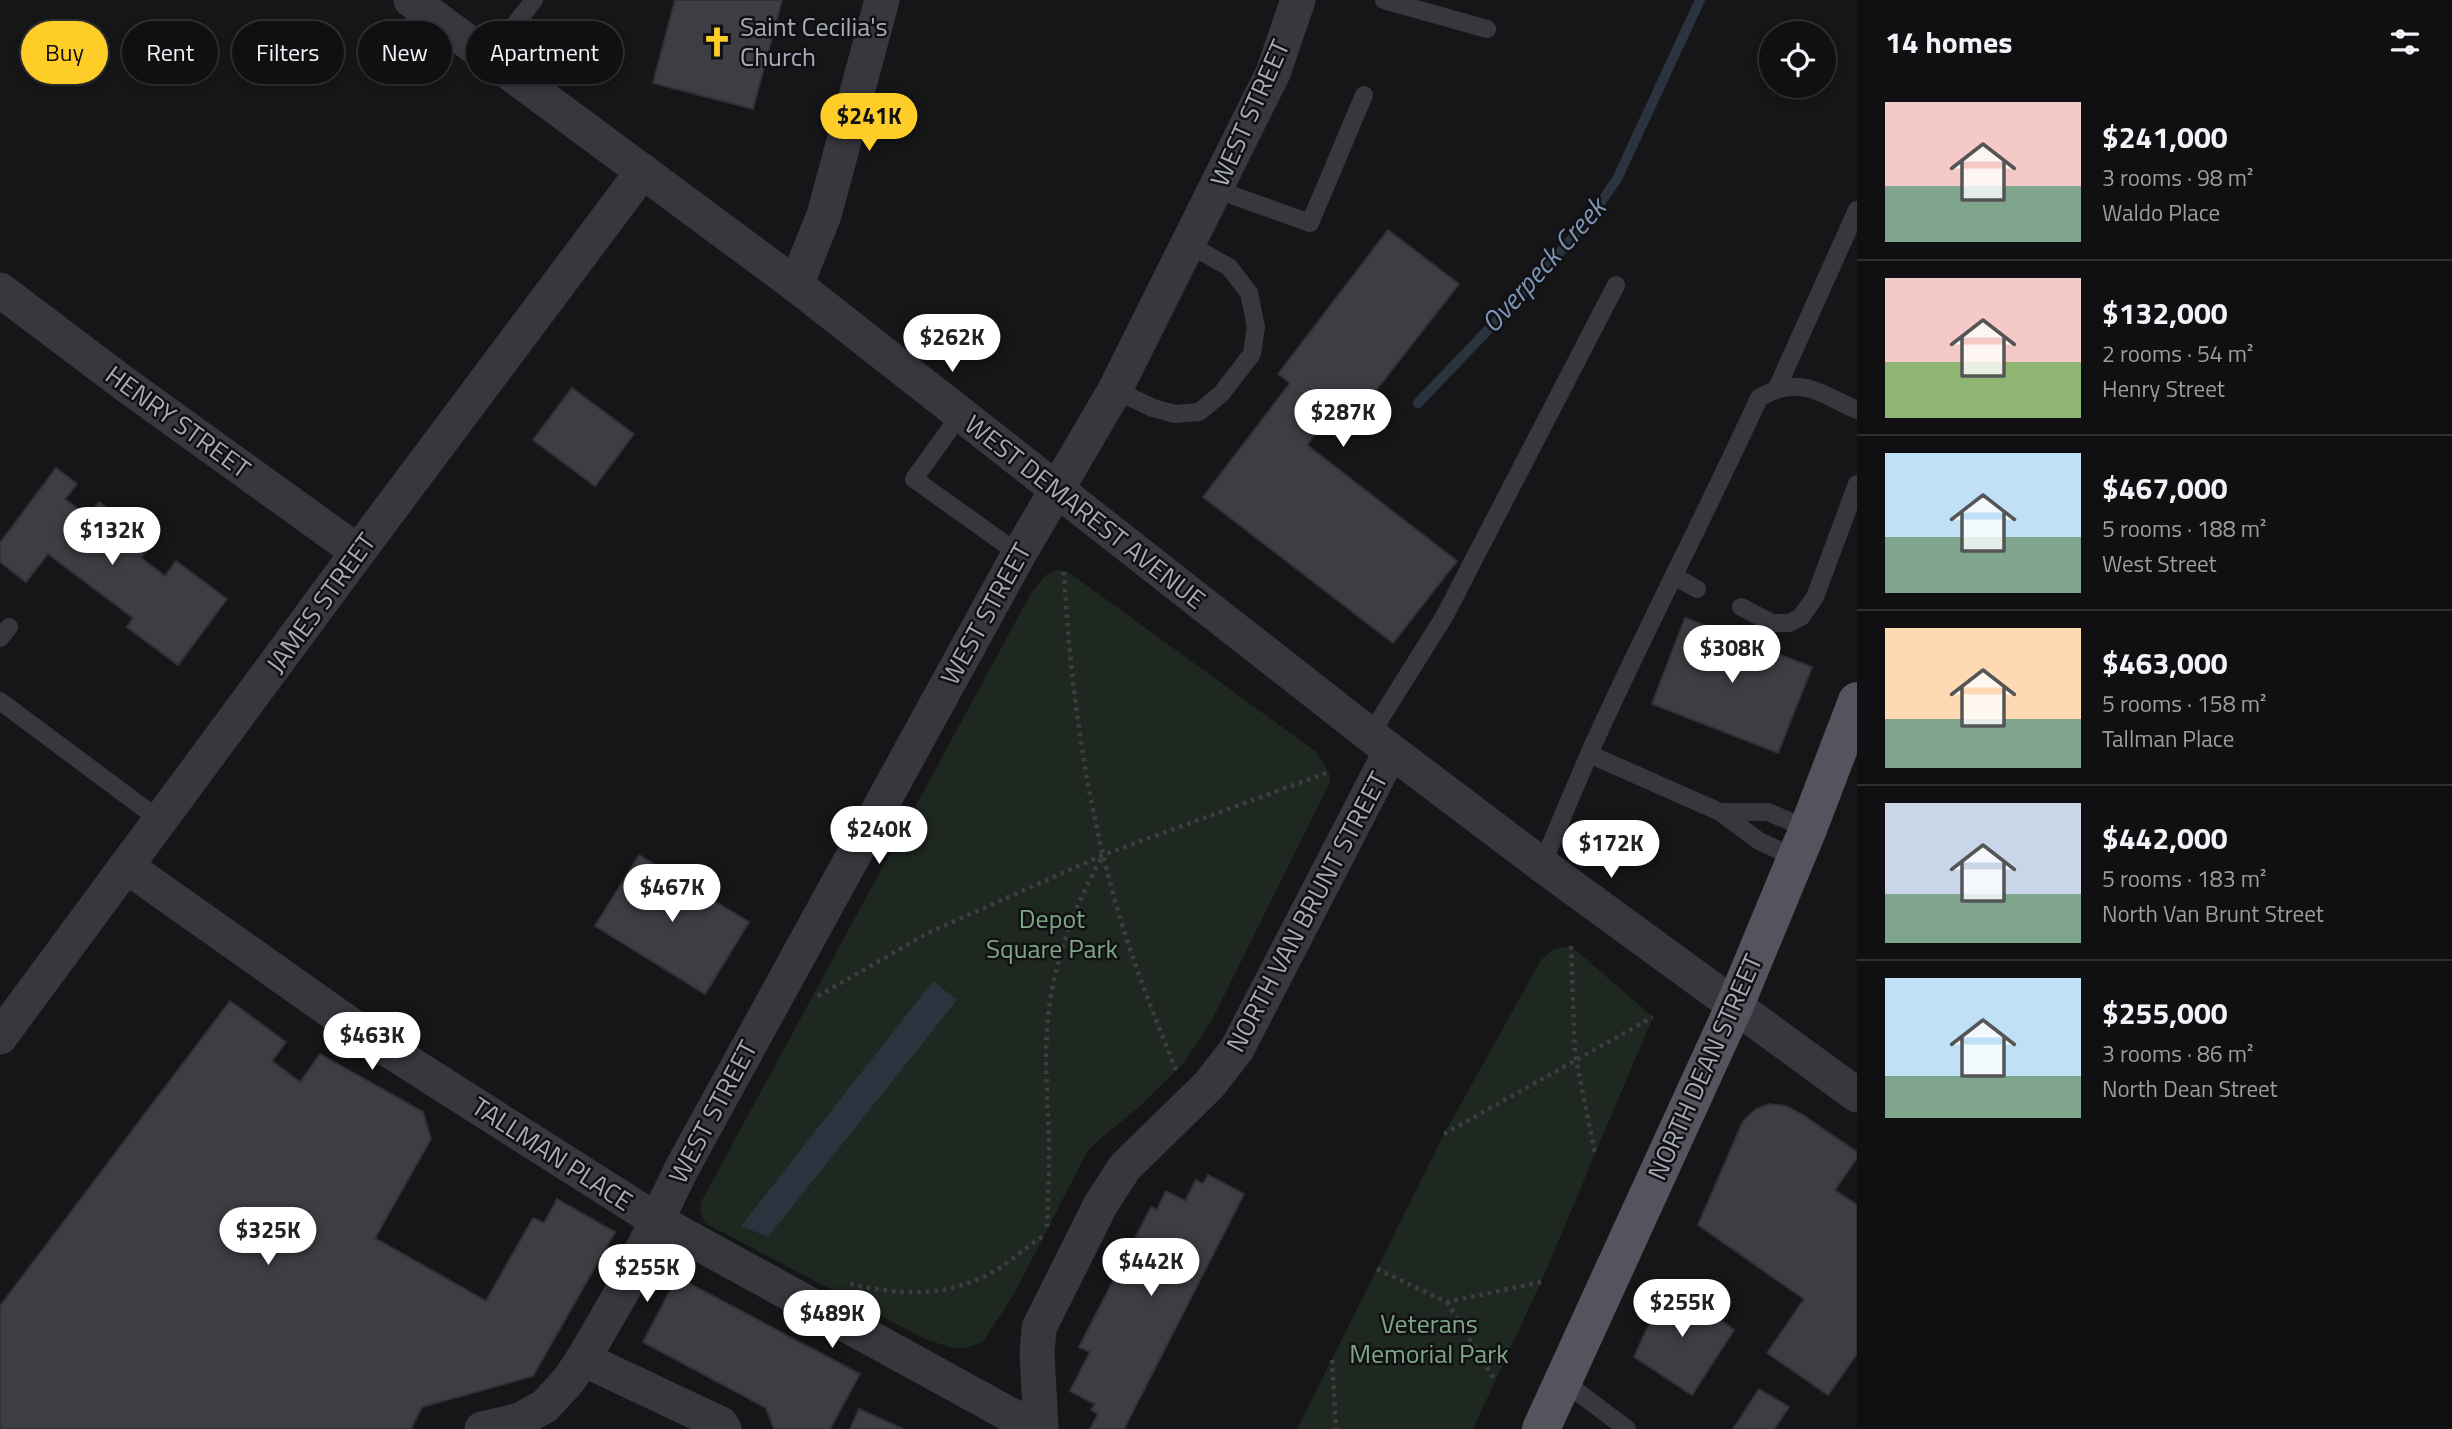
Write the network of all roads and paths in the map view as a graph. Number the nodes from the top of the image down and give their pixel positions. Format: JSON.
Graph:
{"nodes":[{"id":1,"x":411,"y":0,"type":"edge"},
{"id":2,"x":534,"y":0,"type":"edge"},
{"id":3,"x":882,"y":0,"type":"edge"},
{"id":4,"x":1297,"y":0,"type":"edge"},
{"id":5,"x":1384,"y":0,"type":"edge"},
{"id":6,"x":518,"y":21,"type":"edge"},
{"id":7,"x":1487,"y":29,"type":"dead end"},
{"id":8,"x":466,"y":41,"type":"edge"},
{"id":9,"x":524,"y":84,"type":"edge"},
{"id":10,"x":1364,"y":95,"type":"dead end"},
{"id":11,"x":643,"y":171,"type":"junction"},
{"id":12,"x":1215,"y":189,"type":"junction"},
{"id":13,"x":1857,"y":210,"type":"edge"},
{"id":14,"x":1188,"y":244,"type":"junction"},
{"id":15,"x":796,"y":285,"type":"junction"},
{"id":16,"x":1616,"y":285,"type":"dead end"},
{"id":17,"x":0,"y":290,"type":"edge"},
{"id":18,"x":1777,"y":388,"type":"junction"},
{"id":19,"x":1115,"y":390,"type":"junction"},
{"id":20,"x":1857,"y":410,"type":"edge"},
{"id":21,"x":960,"y":415,"type":"junction"},
{"id":22,"x":1857,"y":484,"type":"edge"},
{"id":23,"x":1058,"y":489,"type":"junction"},
{"id":24,"x":358,"y":552,"type":"junction"},
{"id":25,"x":1019,"y":554,"type":"junction"},
{"id":26,"x":1064,"y":572,"type":"dead end"},
{"id":27,"x":1674,"y":576,"type":"junction"},
{"id":28,"x":1697,"y":589,"type":"dead end"},
{"id":29,"x":1741,"y":607,"type":"dead end"},
{"id":30,"x":0,"y":701,"type":"edge"},
{"id":31,"x":1857,"y":701,"type":"edge"},
{"id":32,"x":1381,"y":743,"type":"junction"},
{"id":33,"x":1588,"y":754,"type":"junction"},
{"id":34,"x":1329,"y":772,"type":"dead end"},
{"id":35,"x":1720,"y":812,"type":"junction"},
{"id":36,"x":161,"y":821,"type":"junction"},
{"id":37,"x":1802,"y":843,"type":"junction"},
{"id":38,"x":1103,"y":855,"type":"junction"},
{"id":39,"x":1542,"y":865,"type":"junction"},
{"id":40,"x":126,"y":866,"type":"junction"},
{"id":41,"x":1571,"y":946,"type":"dead end"},
{"id":42,"x":812,"y":999,"type":"dead end"},
{"id":43,"x":1735,"y":1005,"type":"junction"},
{"id":44,"x":1653,"y":1017,"type":"dead end"},
{"id":45,"x":2,"y":1032,"type":"edge"},
{"id":46,"x":1577,"y":1060,"type":"junction"},
{"id":47,"x":1176,"y":1071,"type":"dead end"},
{"id":48,"x":1857,"y":1095,"type":"edge"},
{"id":49,"x":1444,"y":1134,"type":"dead end"},
{"id":50,"x":1595,"y":1154,"type":"dead end"},
{"id":51,"x":656,"y":1220,"type":"junction"},
{"id":52,"x":1047,"y":1227,"type":"dead end"},
{"id":53,"x":1043,"y":1236,"type":"dead end"},
{"id":54,"x":1377,"y":1269,"type":"dead end"},
{"id":55,"x":840,"y":1282,"type":"dead end"},
{"id":56,"x":1541,"y":1282,"type":"dead end"},
{"id":57,"x":1447,"y":1302,"type":"junction"},
{"id":58,"x":583,"y":1359,"type":"junction"},
{"id":59,"x":1332,"y":1360,"type":"dead end"},
{"id":60,"x":1495,"y":1381,"type":"dead end"},
{"id":61,"x":1563,"y":1381,"type":"junction"},
{"id":62,"x":532,"y":1425,"type":"edge"},
{"id":63,"x":482,"y":1429,"type":"edge"},
{"id":64,"x":724,"y":1429,"type":"edge"},
{"id":65,"x":1038,"y":1429,"type":"edge"},
{"id":66,"x":1336,"y":1429,"type":"edge"},
{"id":67,"x":1541,"y":1429,"type":"edge"},
{"id":68,"x":1627,"y":1429,"type":"edge"}],
"edges":[{"from":1,"to":8,"type":"street","name":"WEST DEMAREST AVENUE"},
{"from":2,"to":6,"type":"lane"},
{"from":3,"to":15,"type":"street"},
{"from":4,"to":12,"type":"street","name":"WEST STREET"},
{"from":5,"to":7,"type":"lane"},
{"from":9,"to":11,"type":"street","name":"WEST DEMAREST AVENUE"},
{"from":10,"to":12,"type":"lane"},
{"from":11,"to":15,"type":"street","name":"WEST DEMAREST AVENUE"},
{"from":11,"to":24,"type":"street","name":"JAMES STREET"},
{"from":12,"to":14,"type":"street","name":"WEST STREET"},
{"from":13,"to":18,"type":"lane"},
{"from":14,"to":19,"type":"street","name":"WEST STREET"},
{"from":14,"to":19,"type":"lane"},
{"from":15,"to":21,"type":"street","name":"WEST DEMAREST AVENUE"},
{"from":16,"to":32,"type":"lane"},
{"from":17,"to":24,"type":"street","name":"HENRY STREET"},
{"from":18,"to":20,"type":"lane"},
{"from":18,"to":27,"type":"lane"},
{"from":19,"to":23,"type":"street","name":"WEST STREET"},
{"from":21,"to":23,"type":"street","name":"WEST DEMAREST AVENUE"},
{"from":21,"to":25,"type":"lane"},
{"from":22,"to":29,"type":"lane"},
{"from":23,"to":25,"type":"street","name":"WEST STREET"},
{"from":23,"to":32,"type":"street","name":"WEST DEMAREST AVENUE"},
{"from":24,"to":36,"type":"street","name":"JAMES STREET"},
{"from":25,"to":51,"type":"street","name":"WEST STREET"},
{"from":26,"to":38,"type":"path"},
{"from":27,"to":28,"type":"lane"},
{"from":27,"to":33,"type":"lane"},
{"from":30,"to":36,"type":"lane"},
{"from":31,"to":37,"type":"main road","name":"NORTH DEAN STREET"},
{"from":32,"to":39,"type":"street","name":"WEST DEMAREST AVENUE"},
{"from":32,"to":65,"type":"street","name":"NORTH VAN BRUNT STREET"},
{"from":33,"to":35,"type":"lane"},
{"from":33,"to":39,"type":"lane"},
{"from":34,"to":38,"type":"path"},
{"from":35,"to":37,"type":"lane"},
{"from":35,"to":37,"type":"lane"},
{"from":36,"to":40,"type":"street","name":"JAMES STREET"},
{"from":37,"to":43,"type":"main road","name":"NORTH DEAN STREET"},
{"from":38,"to":42,"type":"path"},
{"from":38,"to":47,"type":"path"},
{"from":38,"to":52,"type":"path"},
{"from":39,"to":43,"type":"street","name":"WEST DEMAREST AVENUE"},
{"from":40,"to":45,"type":"street","name":"JAMES STREET"},
{"from":40,"to":51,"type":"street","name":"TALLMAN PLACE"},
{"from":41,"to":46,"type":"path"},
{"from":43,"to":48,"type":"street","name":"WEST DEMAREST AVENUE"},
{"from":43,"to":61,"type":"main road","name":"NORTH DEAN STREET"},
{"from":44,"to":46,"type":"path"},
{"from":46,"to":49,"type":"path"},
{"from":46,"to":50,"type":"path"},
{"from":51,"to":58,"type":"street","name":"WEST STREET"},
{"from":51,"to":65,"type":"street","name":"TALLMAN PLACE"},
{"from":53,"to":55,"type":"path"},
{"from":54,"to":57,"type":"path"},
{"from":56,"to":57,"type":"path"},
{"from":57,"to":60,"type":"path"},
{"from":58,"to":62,"type":"street","name":"WEST STREET"},
{"from":58,"to":64,"type":"street"},
{"from":59,"to":66,"type":"path"},
{"from":61,"to":67,"type":"main road","name":"NORTH DEAN STREET"},
{"from":61,"to":68,"type":"lane"},
{"from":62,"to":63,"type":"street","name":"WEST STREET"}]}
